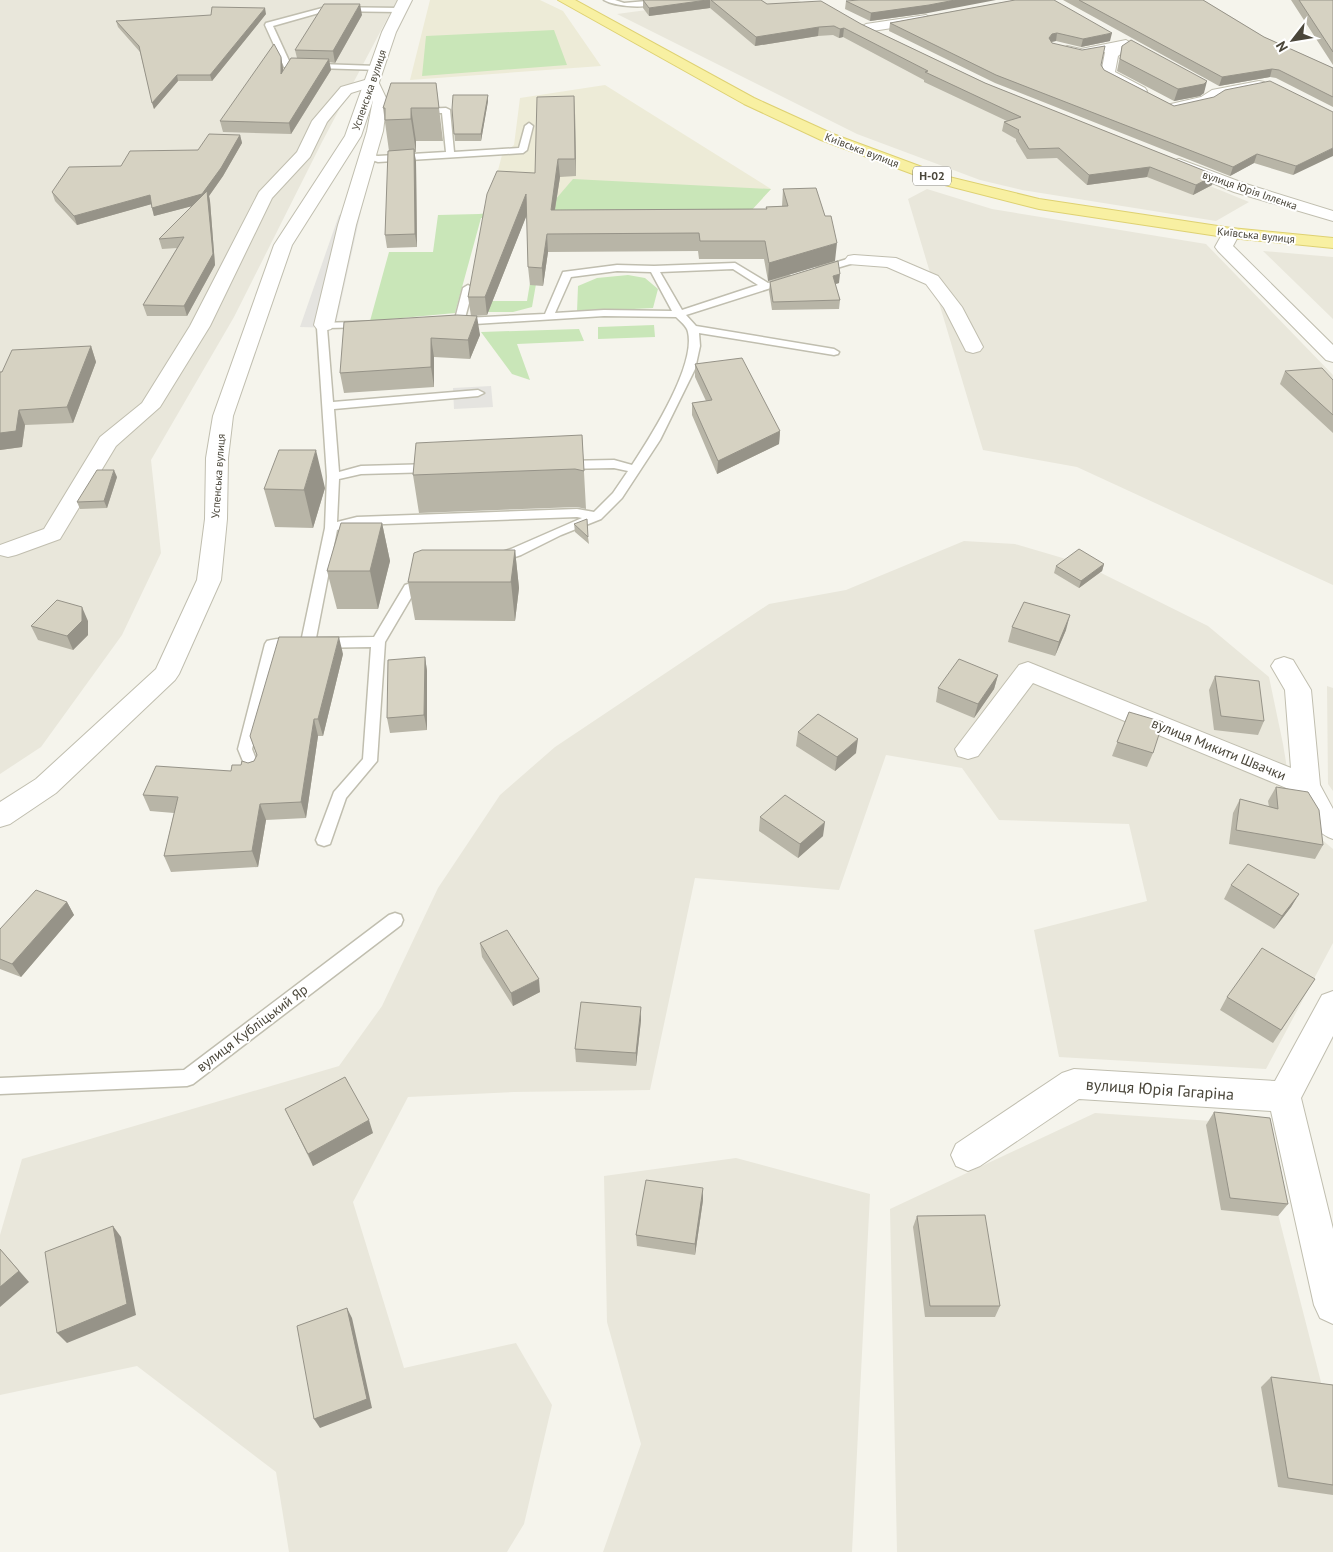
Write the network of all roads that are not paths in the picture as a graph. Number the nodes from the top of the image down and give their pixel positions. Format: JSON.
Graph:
{"nodes":[{"id":1,"x":565,"y":0,"type":"edge"},
{"id":2,"x":608,"y":0,"type":"edge"},
{"id":3,"x":654,"y":0,"type":"edge"},
{"id":4,"x":403,"y":5,"type":"edge"},
{"id":5,"x":938,"y":17,"type":"edge"},
{"id":6,"x":1109,"y":34,"type":"edge"},
{"id":7,"x":892,"y":41,"type":"edge"},
{"id":8,"x":1130,"y":46,"type":"junction"},
{"id":9,"x":1056,"y":47,"type":"edge"},
{"id":10,"x":1270,"y":83,"type":"edge"},
{"id":11,"x":1200,"y":84,"type":"edge"},
{"id":12,"x":378,"y":90,"type":"junction"},
{"id":13,"x":1217,"y":93,"type":"junction"},
{"id":14,"x":411,"y":111,"type":"edge"},
{"id":15,"x":529,"y":126,"type":"dead end"},
{"id":16,"x":450,"y":153,"type":"junction"},
{"id":17,"x":368,"y":157,"type":"junction"},
{"id":18,"x":1166,"y":159,"type":"edge"},
{"id":19,"x":1333,"y":216,"type":"edge"},
{"id":20,"x":1230,"y":233,"type":"junction"},
{"id":21,"x":1333,"y":243,"type":"edge"},
{"id":22,"x":854,"y":260,"type":"joint"},
{"id":23,"x":654,"y":269,"type":"junction"},
{"id":24,"x":766,"y":286,"type":"junction"},
{"id":25,"x":468,"y":288,"type":"edge"},
{"id":26,"x":680,"y":314,"type":"junction"},
{"id":27,"x":549,"y":316,"type":"junction"},
{"id":28,"x":458,"y":322,"type":"junction"},
{"id":29,"x":324,"y":325,"type":"junction"},
{"id":30,"x":693,"y":329,"type":"junction"},
{"id":31,"x":973,"y":347,"type":"dead end"},
{"id":32,"x":834,"y":352,"type":"dead end"},
{"id":33,"x":1333,"y":356,"type":"edge"},
{"id":34,"x":478,"y":393,"type":"dead end"},
{"id":35,"x":327,"y":406,"type":"junction"},
{"id":36,"x":555,"y":466,"type":"edge"},
{"id":37,"x":448,"y":468,"type":"edge"},
{"id":38,"x":636,"y":469,"type":"junction"},
{"id":39,"x":333,"y":477,"type":"junction"},
{"id":40,"x":597,"y":516,"type":"junction"},
{"id":41,"x":331,"y":528,"type":"junction"},
{"id":42,"x":8,"y":550,"type":"dead end"},
{"id":43,"x":378,"y":642,"type":"junction"},
{"id":44,"x":308,"y":644,"type":"junction"},
{"id":45,"x":1284,"y":666,"type":"dead end"},
{"id":46,"x":968,"y":749,"type":"dead end"},
{"id":47,"x":254,"y":772,"type":"edge"},
{"id":48,"x":1306,"y":785,"type":"junction"},
{"id":49,"x":0,"y":816,"type":"edge"},
{"id":50,"x":1333,"y":828,"type":"edge"},
{"id":51,"x":324,"y":840,"type":"dead end"},
{"id":52,"x":396,"y":920,"type":"dead end"},
{"id":53,"x":1333,"y":1005,"type":"edge"},
{"id":54,"x":0,"y":1086,"type":"edge"},
{"id":55,"x":1284,"y":1097,"type":"junction"},
{"id":56,"x":968,"y":1155,"type":"dead end"},
{"id":57,"x":1333,"y":1305,"type":"edge"}],
"edges":[{"from":1,"to":20,"type":"main road","name":"Київська вулиця","number":"Н-02"},
{"from":2,"to":3,"type":"lane"},
{"from":4,"to":12,"type":"street","name":"Успенська вулиця"},
{"from":4,"to":12,"type":"lane"},
{"from":5,"to":7,"type":"street"},
{"from":6,"to":8,"type":"street"},
{"from":8,"to":9,"type":"street"},
{"from":8,"to":13,"type":"street"},
{"from":10,"to":13,"type":"street"},
{"from":11,"to":13,"type":"street"},
{"from":12,"to":17,"type":"street"},
{"from":12,"to":42,"type":"street"},
{"from":12,"to":49,"type":"street","name":"Успенська вулиця"},
{"from":14,"to":16,"type":"lane"},
{"from":15,"to":16,"type":"lane"},
{"from":16,"to":17,"type":"lane"},
{"from":17,"to":29,"type":"street"},
{"from":18,"to":19,"type":"street","name":"вулиця Юрія Іллєнка"},
{"from":20,"to":21,"type":"main road","name":"Київська вулиця","number":"Н-02"},
{"from":20,"to":33,"type":"street"},
{"from":22,"to":24,"type":"lane"},
{"from":22,"to":31,"type":"street"},
{"from":23,"to":24,"type":"lane"},
{"from":23,"to":26,"type":"lane"},
{"from":23,"to":27,"type":"lane"},
{"from":24,"to":26,"type":"lane"},
{"from":25,"to":28,"type":"lane"},
{"from":26,"to":27,"type":"lane"},
{"from":26,"to":30,"type":"lane"},
{"from":27,"to":28,"type":"lane"},
{"from":28,"to":29,"type":"lane"},
{"from":29,"to":35,"type":"lane"},
{"from":30,"to":32,"type":"lane"},
{"from":30,"to":38,"type":"lane"},
{"from":34,"to":35,"type":"lane"},
{"from":35,"to":39,"type":"lane"},
{"from":36,"to":38,"type":"lane"},
{"from":37,"to":39,"type":"lane"},
{"from":38,"to":40,"type":"lane"},
{"from":39,"to":41,"type":"lane"},
{"from":40,"to":41,"type":"lane"},
{"from":40,"to":43,"type":"lane"},
{"from":41,"to":44,"type":"lane"},
{"from":43,"to":44,"type":"lane"},
{"from":43,"to":51,"type":"lane"},
{"from":44,"to":47,"type":"lane"},
{"from":45,"to":48,"type":"street","name":"вулиця Микити Швачки"},
{"from":46,"to":48,"type":"street","name":"вулиця Микити Швачки"},
{"from":48,"to":50,"type":"street","name":"вулиця Микити Швачки"},
{"from":52,"to":54,"type":"lane","name":"вулиця Кубліцький Яр"},
{"from":53,"to":55,"type":"street"},
{"from":55,"to":56,"type":"street","name":"вулиця Юрія Гагаріна"},
{"from":55,"to":57,"type":"street"}]}
